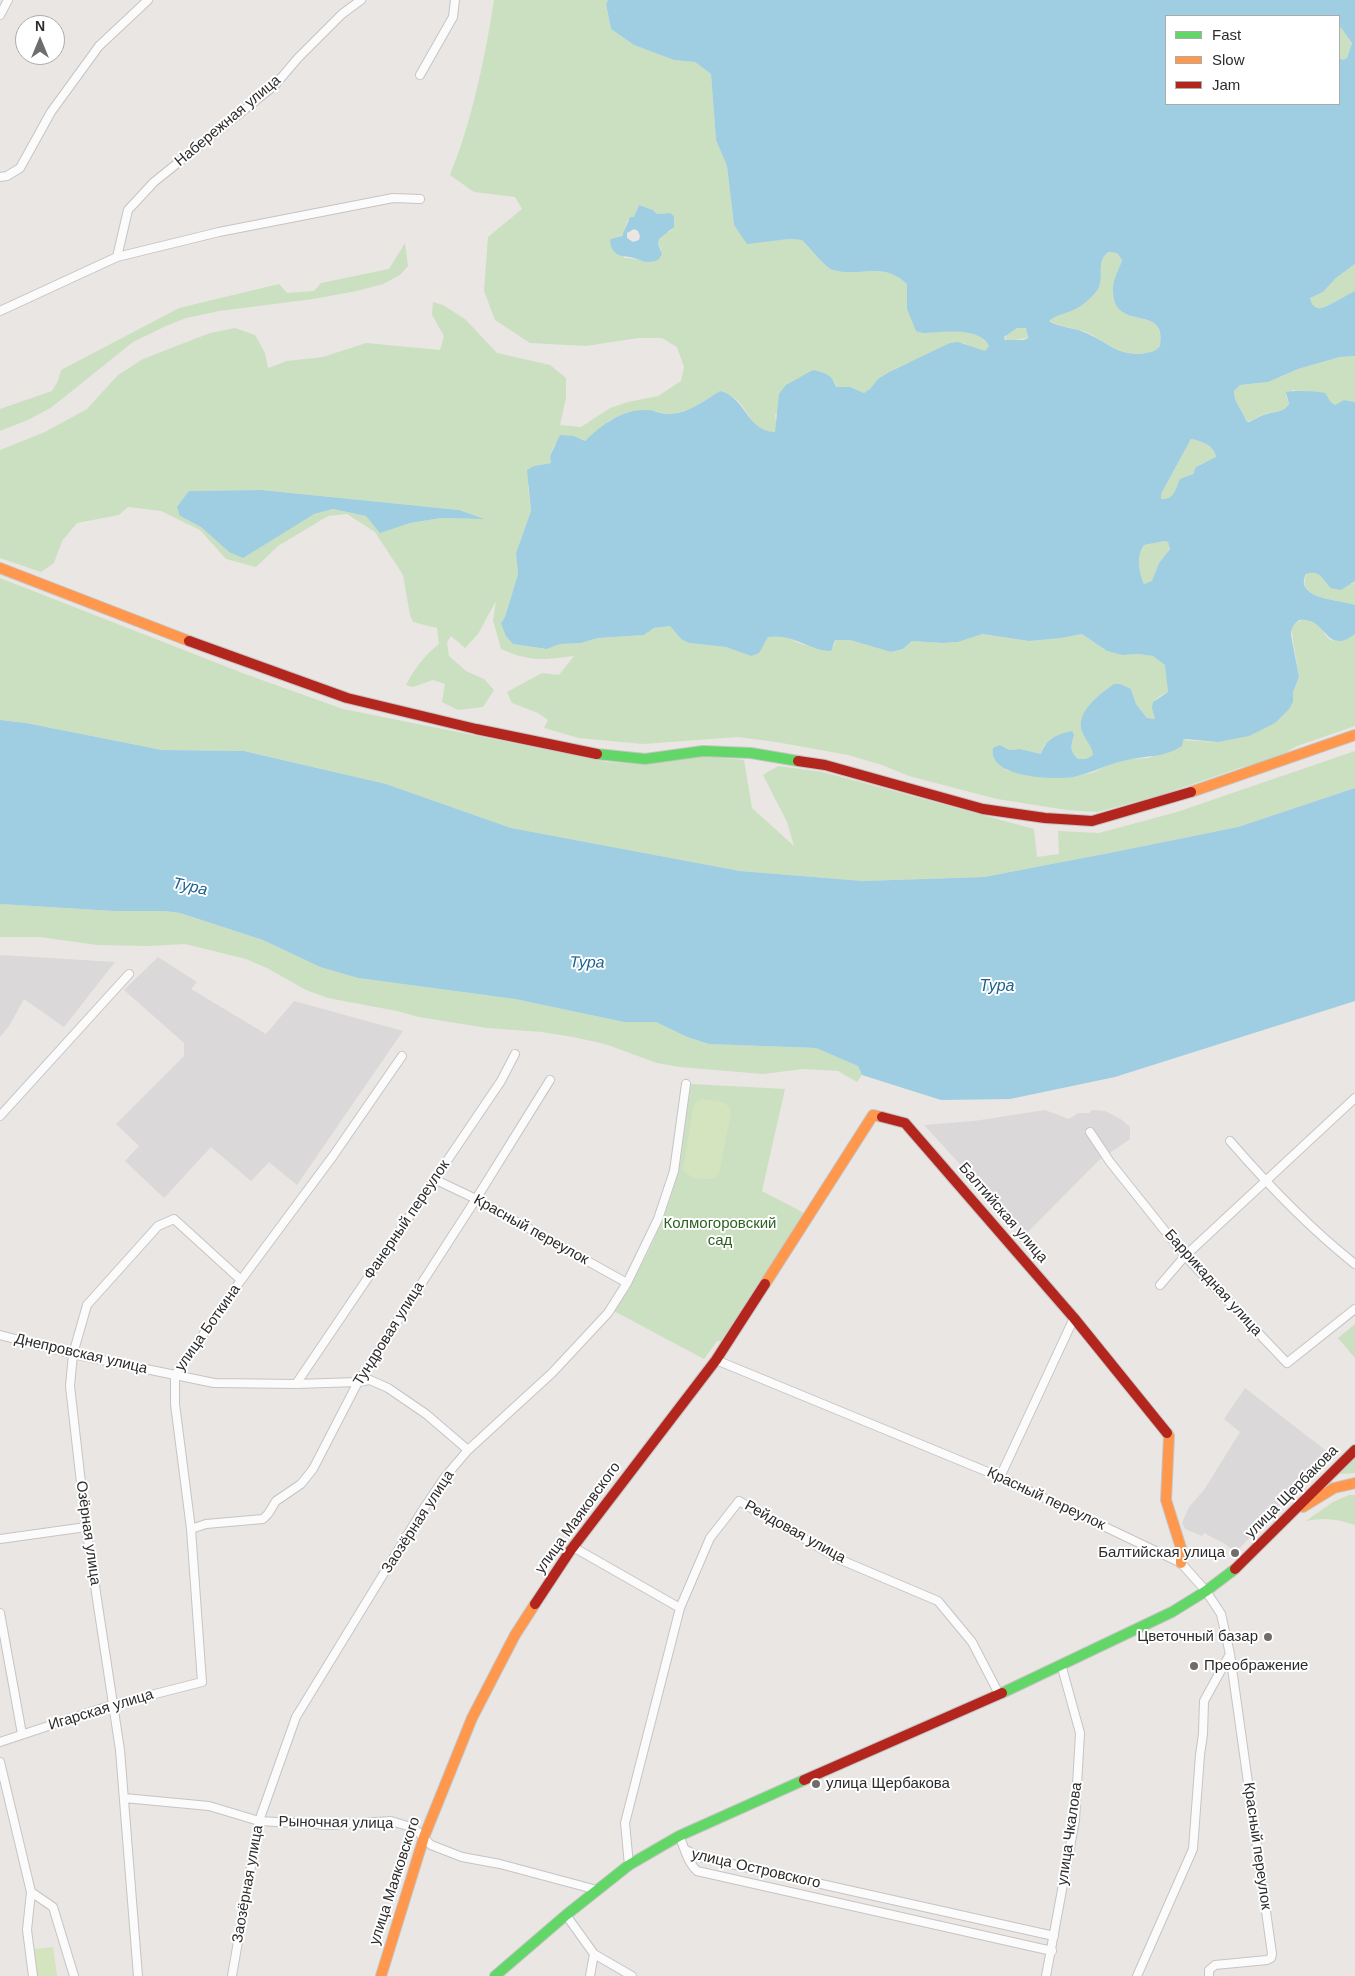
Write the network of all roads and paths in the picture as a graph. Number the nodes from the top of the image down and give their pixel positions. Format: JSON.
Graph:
{"nodes":[{"id":1,"x":8,"y":0,"type":"edge"},
{"id":2,"x":148,"y":0,"type":"edge"},
{"id":3,"x":361,"y":0,"type":"edge"},
{"id":4,"x":455,"y":0,"type":"edge"},
{"id":5,"x":0,"y":15,"type":"edge"},
{"id":6,"x":420,"y":75,"type":"dead end"},
{"id":7,"x":0,"y":177,"type":"edge"},
{"id":8,"x":420,"y":199,"type":"dead end"},
{"id":9,"x":117,"y":257,"type":"junction"},
{"id":10,"x":0,"y":311,"type":"edge"},
{"id":11,"x":0,"y":568,"type":"edge"},
{"id":12,"x":1355,"y":735,"type":"edge"},
{"id":13,"x":129,"y":974,"type":"dead end"},
{"id":14,"x":516,"y":1054,"type":"dead end"},
{"id":15,"x":402,"y":1056,"type":"dead end"},
{"id":16,"x":550,"y":1080,"type":"dead end"},
{"id":17,"x":686,"y":1084,"type":"dead end"},
{"id":18,"x":1355,"y":1098,"type":"edge"},
{"id":19,"x":873,"y":1115,"type":"joint"},
{"id":20,"x":0,"y":1116,"type":"edge"},
{"id":21,"x":1090,"y":1132,"type":"dead end"},
{"id":22,"x":1230,"y":1141,"type":"dead end"},
{"id":23,"x":434,"y":1179,"type":"junction"},
{"id":24,"x":1266,"y":1182,"type":"junction"},
{"id":25,"x":476,"y":1199,"type":"junction"},
{"id":26,"x":1185,"y":1256,"type":"junction"},
{"id":27,"x":1355,"y":1264,"type":"edge"},
{"id":28,"x":241,"y":1280,"type":"junction"},
{"id":29,"x":627,"y":1283,"type":"junction"},
{"id":30,"x":1160,"y":1285,"type":"dead end"},
{"id":31,"x":1355,"y":1309,"type":"edge"},
{"id":32,"x":1074,"y":1318,"type":"junction"},
{"id":33,"x":0,"y":1335,"type":"edge"},
{"id":34,"x":73,"y":1354,"type":"junction"},
{"id":35,"x":716,"y":1360,"type":"junction"},
{"id":36,"x":175,"y":1375,"type":"junction"},
{"id":37,"x":358,"y":1382,"type":"junction"},
{"id":38,"x":296,"y":1384,"type":"junction"},
{"id":39,"x":468,"y":1450,"type":"junction"},
{"id":40,"x":1355,"y":1450,"type":"edge"},
{"id":41,"x":1000,"y":1477,"type":"junction"},
{"id":42,"x":1355,"y":1483,"type":"edge"},
{"id":43,"x":1288,"y":1518,"type":"junction"},
{"id":44,"x":86,"y":1527,"type":"junction"},
{"id":45,"x":191,"y":1529,"type":"junction"},
{"id":46,"x":0,"y":1539,"type":"edge"},
{"id":47,"x":573,"y":1547,"type":"junction"},
{"id":48,"x":1181,"y":1563,"type":"junction"},
{"id":49,"x":1206,"y":1591,"type":"junction"},
{"id":50,"x":680,"y":1608,"type":"junction"},
{"id":51,"x":0,"y":1613,"type":"edge"},
{"id":52,"x":1230,"y":1654,"type":"junction"},
{"id":53,"x":1060,"y":1664,"type":"junction"},
{"id":54,"x":202,"y":1682,"type":"joint"},
{"id":55,"x":999,"y":1694,"type":"junction"},
{"id":56,"x":112,"y":1705,"type":"junction"},
{"id":57,"x":22,"y":1734,"type":"junction"},
{"id":58,"x":0,"y":1742,"type":"edge"},
{"id":59,"x":0,"y":1762,"type":"edge"},
{"id":60,"x":124,"y":1798,"type":"junction"},
{"id":61,"x":259,"y":1821,"type":"junction"},
{"id":62,"x":679,"y":1836,"type":"junction"},
{"id":63,"x":424,"y":1838,"type":"junction"},
{"id":64,"x":686,"y":1850,"type":"junction"},
{"id":65,"x":629,"y":1865,"type":"junction"},
{"id":66,"x":597,"y":1890,"type":"junction"},
{"id":67,"x":31,"y":1892,"type":"junction"},
{"id":68,"x":566,"y":1915,"type":"junction"},
{"id":69,"x":1054,"y":1936,"type":"junction"},
{"id":70,"x":1052,"y":1951,"type":"junction"},
{"id":71,"x":594,"y":1954,"type":"junction"},
{"id":72,"x":1209,"y":1973,"type":"edge"},
{"id":73,"x":33,"y":1976,"type":"edge"},
{"id":74,"x":74,"y":1976,"type":"edge"},
{"id":75,"x":138,"y":1976,"type":"edge"},
{"id":76,"x":232,"y":1976,"type":"edge"},
{"id":77,"x":381,"y":1976,"type":"edge"},
{"id":78,"x":495,"y":1976,"type":"edge"},
{"id":79,"x":590,"y":1976,"type":"edge"},
{"id":80,"x":632,"y":1976,"type":"edge"},
{"id":81,"x":1046,"y":1976,"type":"edge"},
{"id":82,"x":1137,"y":1976,"type":"edge"}],
"edges":[{"from":1,"to":5,"type":"street"},
{"from":2,"to":7,"type":"street"},
{"from":3,"to":9,"type":"street","name":"Набережная улица"},
{"from":4,"to":6,"type":"street"},
{"from":8,"to":9,"type":"street"},
{"from":9,"to":10,"type":"street"},
{"from":11,"to":12,"type":"street"},
{"from":13,"to":20,"type":"street"},
{"from":14,"to":23,"type":"street","name":"Фанерный переулок"},
{"from":15,"to":28,"type":"street","name":"улица Боткина"},
{"from":16,"to":25,"type":"street","name":"Тундровая улица"},
{"from":17,"to":29,"type":"street","name":"Заозёрная улица"},
{"from":18,"to":24,"type":"street"},
{"from":19,"to":32,"type":"street","name":"Балтийская улица"},
{"from":19,"to":35,"type":"street","name":"улица Маяковского"},
{"from":21,"to":26,"type":"street","name":"Баррикадная улица"},
{"from":22,"to":24,"type":"street"},
{"from":23,"to":25,"type":"street","name":"Красный переулок"},
{"from":23,"to":38,"type":"street","name":"Фанерный переулок"},
{"from":24,"to":26,"type":"street"},
{"from":24,"to":27,"type":"street"},
{"from":25,"to":29,"type":"street","name":"Красный переулок"},
{"from":25,"to":37,"type":"street","name":"Тундровая улица"},
{"from":26,"to":30,"type":"street"},
{"from":26,"to":31,"type":"street","name":"Баррикадная улица"},
{"from":28,"to":34,"type":"street","name":"Озёрная улица"},
{"from":28,"to":36,"type":"street","name":"улица Боткина"},
{"from":29,"to":39,"type":"street","name":"Заозёрная улица"},
{"from":32,"to":41,"type":"street"},
{"from":32,"to":48,"type":"street","name":"Балтийская улица"},
{"from":33,"to":34,"type":"street","name":"Днепровская улица"},
{"from":34,"to":36,"type":"street","name":"Днепровская улица"},
{"from":34,"to":44,"type":"street","name":"Озёрная улица"},
{"from":35,"to":41,"type":"street","name":"Красный переулок"},
{"from":35,"to":47,"type":"street","name":"улица Маяковского"},
{"from":36,"to":38,"type":"street","name":"Днепровская улица"},
{"from":36,"to":45,"type":"street","name":"улица Боткина"},
{"from":37,"to":38,"type":"street","name":"Днепровская улица"},
{"from":37,"to":39,"type":"street","name":"Днепровская улица"},
{"from":37,"to":45,"type":"street","name":"Тундровая улица"},
{"from":39,"to":61,"type":"street","name":"Заозёрная улица"},
{"from":40,"to":43,"type":"street","name":"улица Щербакова"},
{"from":41,"to":48,"type":"street","name":"Красный переулок"},
{"from":42,"to":43,"type":"street"},
{"from":43,"to":49,"type":"street","name":"улица Щербакова"},
{"from":44,"to":46,"type":"street"},
{"from":44,"to":56,"type":"street","name":"Озёрная улица"},
{"from":45,"to":54,"type":"street","name":"улица Боткина"},
{"from":47,"to":50,"type":"street"},
{"from":47,"to":63,"type":"street","name":"улица Маяковского"},
{"from":48,"to":49,"type":"street","name":"Красный переулок"},
{"from":49,"to":52,"type":"street","name":"Красный переулок"},
{"from":49,"to":53,"type":"street","name":"улица Щербакова"},
{"from":50,"to":55,"type":"street","name":"Рейдовая улица"},
{"from":50,"to":65,"type":"street","name":"Рейдовая улица"},
{"from":51,"to":57,"type":"street"},
{"from":52,"to":72,"type":"street","name":"Красный переулок"},
{"from":52,"to":82,"type":"street"},
{"from":53,"to":55,"type":"street","name":"улица Щербакова"},
{"from":53,"to":69,"type":"street","name":"улица Чкалова"},
{"from":54,"to":56,"type":"street","name":"Игарская улица"},
{"from":55,"to":62,"type":"street","name":"улица Щербакова"},
{"from":56,"to":57,"type":"street","name":"Игарская улица"},
{"from":56,"to":60,"type":"street","name":"Озёрная улица"},
{"from":57,"to":58,"type":"street","name":"Игарская улица"},
{"from":59,"to":67,"type":"street"},
{"from":60,"to":61,"type":"street","name":"Рыночная улица"},
{"from":60,"to":75,"type":"street","name":"Озёрная улица"},
{"from":61,"to":63,"type":"street","name":"Рыночная улица"},
{"from":61,"to":76,"type":"street","name":"Заозёрная улица"},
{"from":62,"to":64,"type":"street"},
{"from":62,"to":65,"type":"street","name":"улица Щербакова"},
{"from":63,"to":66,"type":"street","name":"Рыночная улица"},
{"from":63,"to":77,"type":"street","name":"улица Маяковского"},
{"from":64,"to":69,"type":"street","name":"улица Островского"},
{"from":64,"to":70,"type":"street","name":"улица Островского"},
{"from":65,"to":66,"type":"street","name":"улица Щербакова"},
{"from":66,"to":68,"type":"street","name":"улица Щербакова"},
{"from":67,"to":73,"type":"street"},
{"from":67,"to":74,"type":"street"},
{"from":68,"to":71,"type":"street"},
{"from":68,"to":78,"type":"street","name":"улица Щербакова"},
{"from":69,"to":70,"type":"street","name":"улица Чкалова"},
{"from":70,"to":81,"type":"street","name":"улица Чкалова"},
{"from":71,"to":79,"type":"street"},
{"from":71,"to":80,"type":"street"}]}
